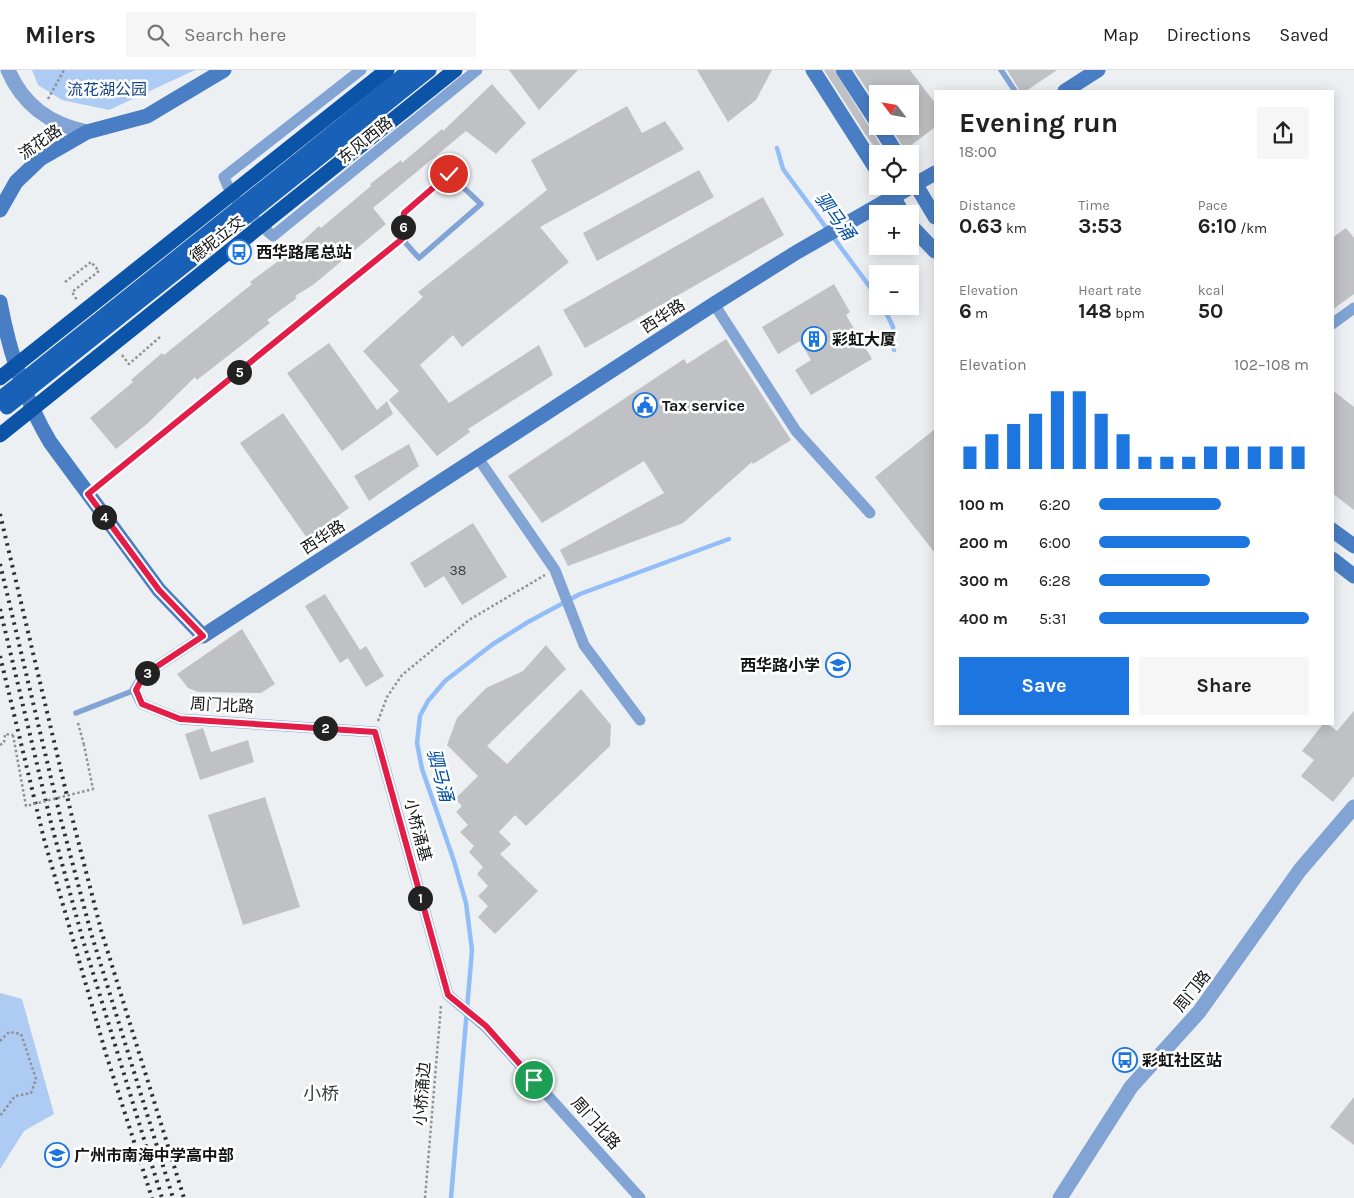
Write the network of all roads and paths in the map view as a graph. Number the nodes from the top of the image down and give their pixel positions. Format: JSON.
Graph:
{"nodes":[{"id":1,"x":8,"y":70,"type":"edge"},
{"id":2,"x":64,"y":70,"type":"edge"},
{"id":3,"x":224,"y":70,"type":"edge"},
{"id":4,"x":361,"y":70,"type":"edge"},
{"id":5,"x":387,"y":70,"type":"edge"},
{"id":6,"x":410,"y":70,"type":"edge"},
{"id":7,"x":429,"y":70,"type":"edge"},
{"id":8,"x":455,"y":70,"type":"edge"},
{"id":9,"x":477,"y":70,"type":"edge"},
{"id":10,"x":813,"y":70,"type":"edge"},
{"id":11,"x":843,"y":70,"type":"edge"},
{"id":12,"x":1001,"y":70,"type":"edge"},
{"id":13,"x":1098,"y":70,"type":"edge"},
{"id":14,"x":1014,"y":90,"type":"edge"},
{"id":15,"x":1066,"y":90,"type":"edge"},
{"id":16,"x":869,"y":111,"type":"edge"},
{"id":17,"x":40,"y":113,"type":"junction"},
{"id":18,"x":87,"y":132,"type":"junction"},
{"id":19,"x":869,"y":158,"type":"edge"},
{"id":20,"x":934,"y":173,"type":"edge"},
{"id":21,"x":919,"y":178,"type":"edge"},
{"id":22,"x":919,"y":190,"type":"edge"},
{"id":23,"x":885,"y":195,"type":"edge"},
{"id":24,"x":0,"y":210,"type":"edge"},
{"id":25,"x":934,"y":215,"type":"edge"},
{"id":26,"x":919,"y":232,"type":"edge"},
{"id":27,"x":402,"y":239,"type":"junction"},
{"id":28,"x":932,"y":243,"type":"edge"},
{"id":29,"x":65,"y":282,"type":"dead end"},
{"id":30,"x":78,"y":301,"type":"dead end"},
{"id":31,"x":0,"y":302,"type":"edge"},
{"id":32,"x":714,"y":304,"type":"junction"},
{"id":33,"x":1354,"y":308,"type":"edge"},
{"id":34,"x":1334,"y":323,"type":"edge"},
{"id":35,"x":160,"y":337,"type":"dead end"},
{"id":36,"x":121,"y":354,"type":"dead end"},
{"id":37,"x":0,"y":378,"type":"edge"},
{"id":38,"x":1,"y":405,"type":"edge"},
{"id":39,"x":18,"y":421,"type":"junction"},
{"id":40,"x":0,"y":430,"type":"edge"},
{"id":41,"x":0,"y":435,"type":"edge"},
{"id":42,"x":478,"y":458,"type":"junction"},
{"id":43,"x":88,"y":494,"type":"junction"},
{"id":44,"x":870,"y":513,"type":"dead end"},
{"id":45,"x":1334,"y":531,"type":"edge"},
{"id":46,"x":1354,"y":546,"type":"edge"},
{"id":47,"x":1334,"y":561,"type":"edge"},
{"id":48,"x":556,"y":570,"type":"junction"},
{"id":49,"x":1354,"y":576,"type":"edge"},
{"id":50,"x":203,"y":636,"type":"junction"},
{"id":51,"x":136,"y":690,"type":"junction"},
{"id":52,"x":76,"y":713,"type":"joint"},
{"id":53,"x":640,"y":720,"type":"dead end"},
{"id":54,"x":375,"y":732,"type":"junction"},
{"id":55,"x":0,"y":745,"type":"edge"},
{"id":56,"x":1354,"y":807,"type":"edge"},
{"id":57,"x":448,"y":995,"type":"junction"},
{"id":58,"x":0,"y":1041,"type":"edge"},
{"id":59,"x":0,"y":1116,"type":"edge"},
{"id":60,"x":425,"y":1198,"type":"edge"},
{"id":61,"x":640,"y":1198,"type":"edge"},
{"id":62,"x":1060,"y":1198,"type":"edge"}],
"edges":[{"from":1,"to":17,"type":"street","name":"流花路"},
{"from":2,"to":17,"type":"path"},
{"from":3,"to":18,"type":"main road","name":"流花路"},
{"from":4,"to":9,"type":"street","name":"东风西路"},
{"from":5,"to":37,"type":"highway","name":"德坭立交","bridge":true},
{"from":6,"to":38,"type":"main road","name":"德坭立交","bridge":true},
{"from":7,"to":38,"type":"main road","name":"德坭立交","bridge":true},
{"from":8,"to":39,"type":"highway","name":"德坭立交","bridge":true},
{"from":10,"to":19,"type":"main road"},
{"from":11,"to":16,"type":"main road"},
{"from":12,"to":14,"type":"lane"},
{"from":13,"to":15,"type":"main road"},
{"from":17,"to":18,"type":"street","name":"流花路"},
{"from":18,"to":24,"type":"main road","name":"流花路"},
{"from":20,"to":21,"type":"main road"},
{"from":22,"to":25,"type":"main road"},
{"from":23,"to":32,"type":"main road","name":"西华路"},
{"from":26,"to":28,"type":"main road"},
{"from":27,"to":27,"type":"lane"},
{"from":27,"to":43,"type":"lane"},
{"from":29,"to":30,"type":"path"},
{"from":31,"to":43,"type":"main road"},
{"from":32,"to":42,"type":"main road","name":"西华路"},
{"from":32,"to":44,"type":"street"},
{"from":33,"to":34,"type":"street"},
{"from":35,"to":36,"type":"path","bridge":true},
{"from":39,"to":40,"type":"main road","bridge":true},
{"from":39,"to":41,"type":"highway","name":"德坭立交","bridge":true},
{"from":42,"to":48,"type":"street"},
{"from":42,"to":50,"type":"main road","name":"西华路"},
{"from":43,"to":50,"type":"main road"},
{"from":45,"to":46,"type":"main road"},
{"from":47,"to":49,"type":"main road"},
{"from":48,"to":53,"type":"street"},
{"from":48,"to":54,"type":"path"},
{"from":50,"to":51,"type":"street"},
{"from":51,"to":52,"type":"lane"},
{"from":51,"to":54,"type":"street","name":"周门北路"},
{"from":52,"to":55,"type":"path","bridge":true},
{"from":54,"to":57,"type":"street","name":"小桥涌基"},
{"from":56,"to":62,"type":"street","name":"周门路"},
{"from":57,"to":60,"type":"path","name":"小桥涌边"},
{"from":57,"to":61,"type":"street","name":"周门北路"},
{"from":58,"to":59,"type":"path"}]}
